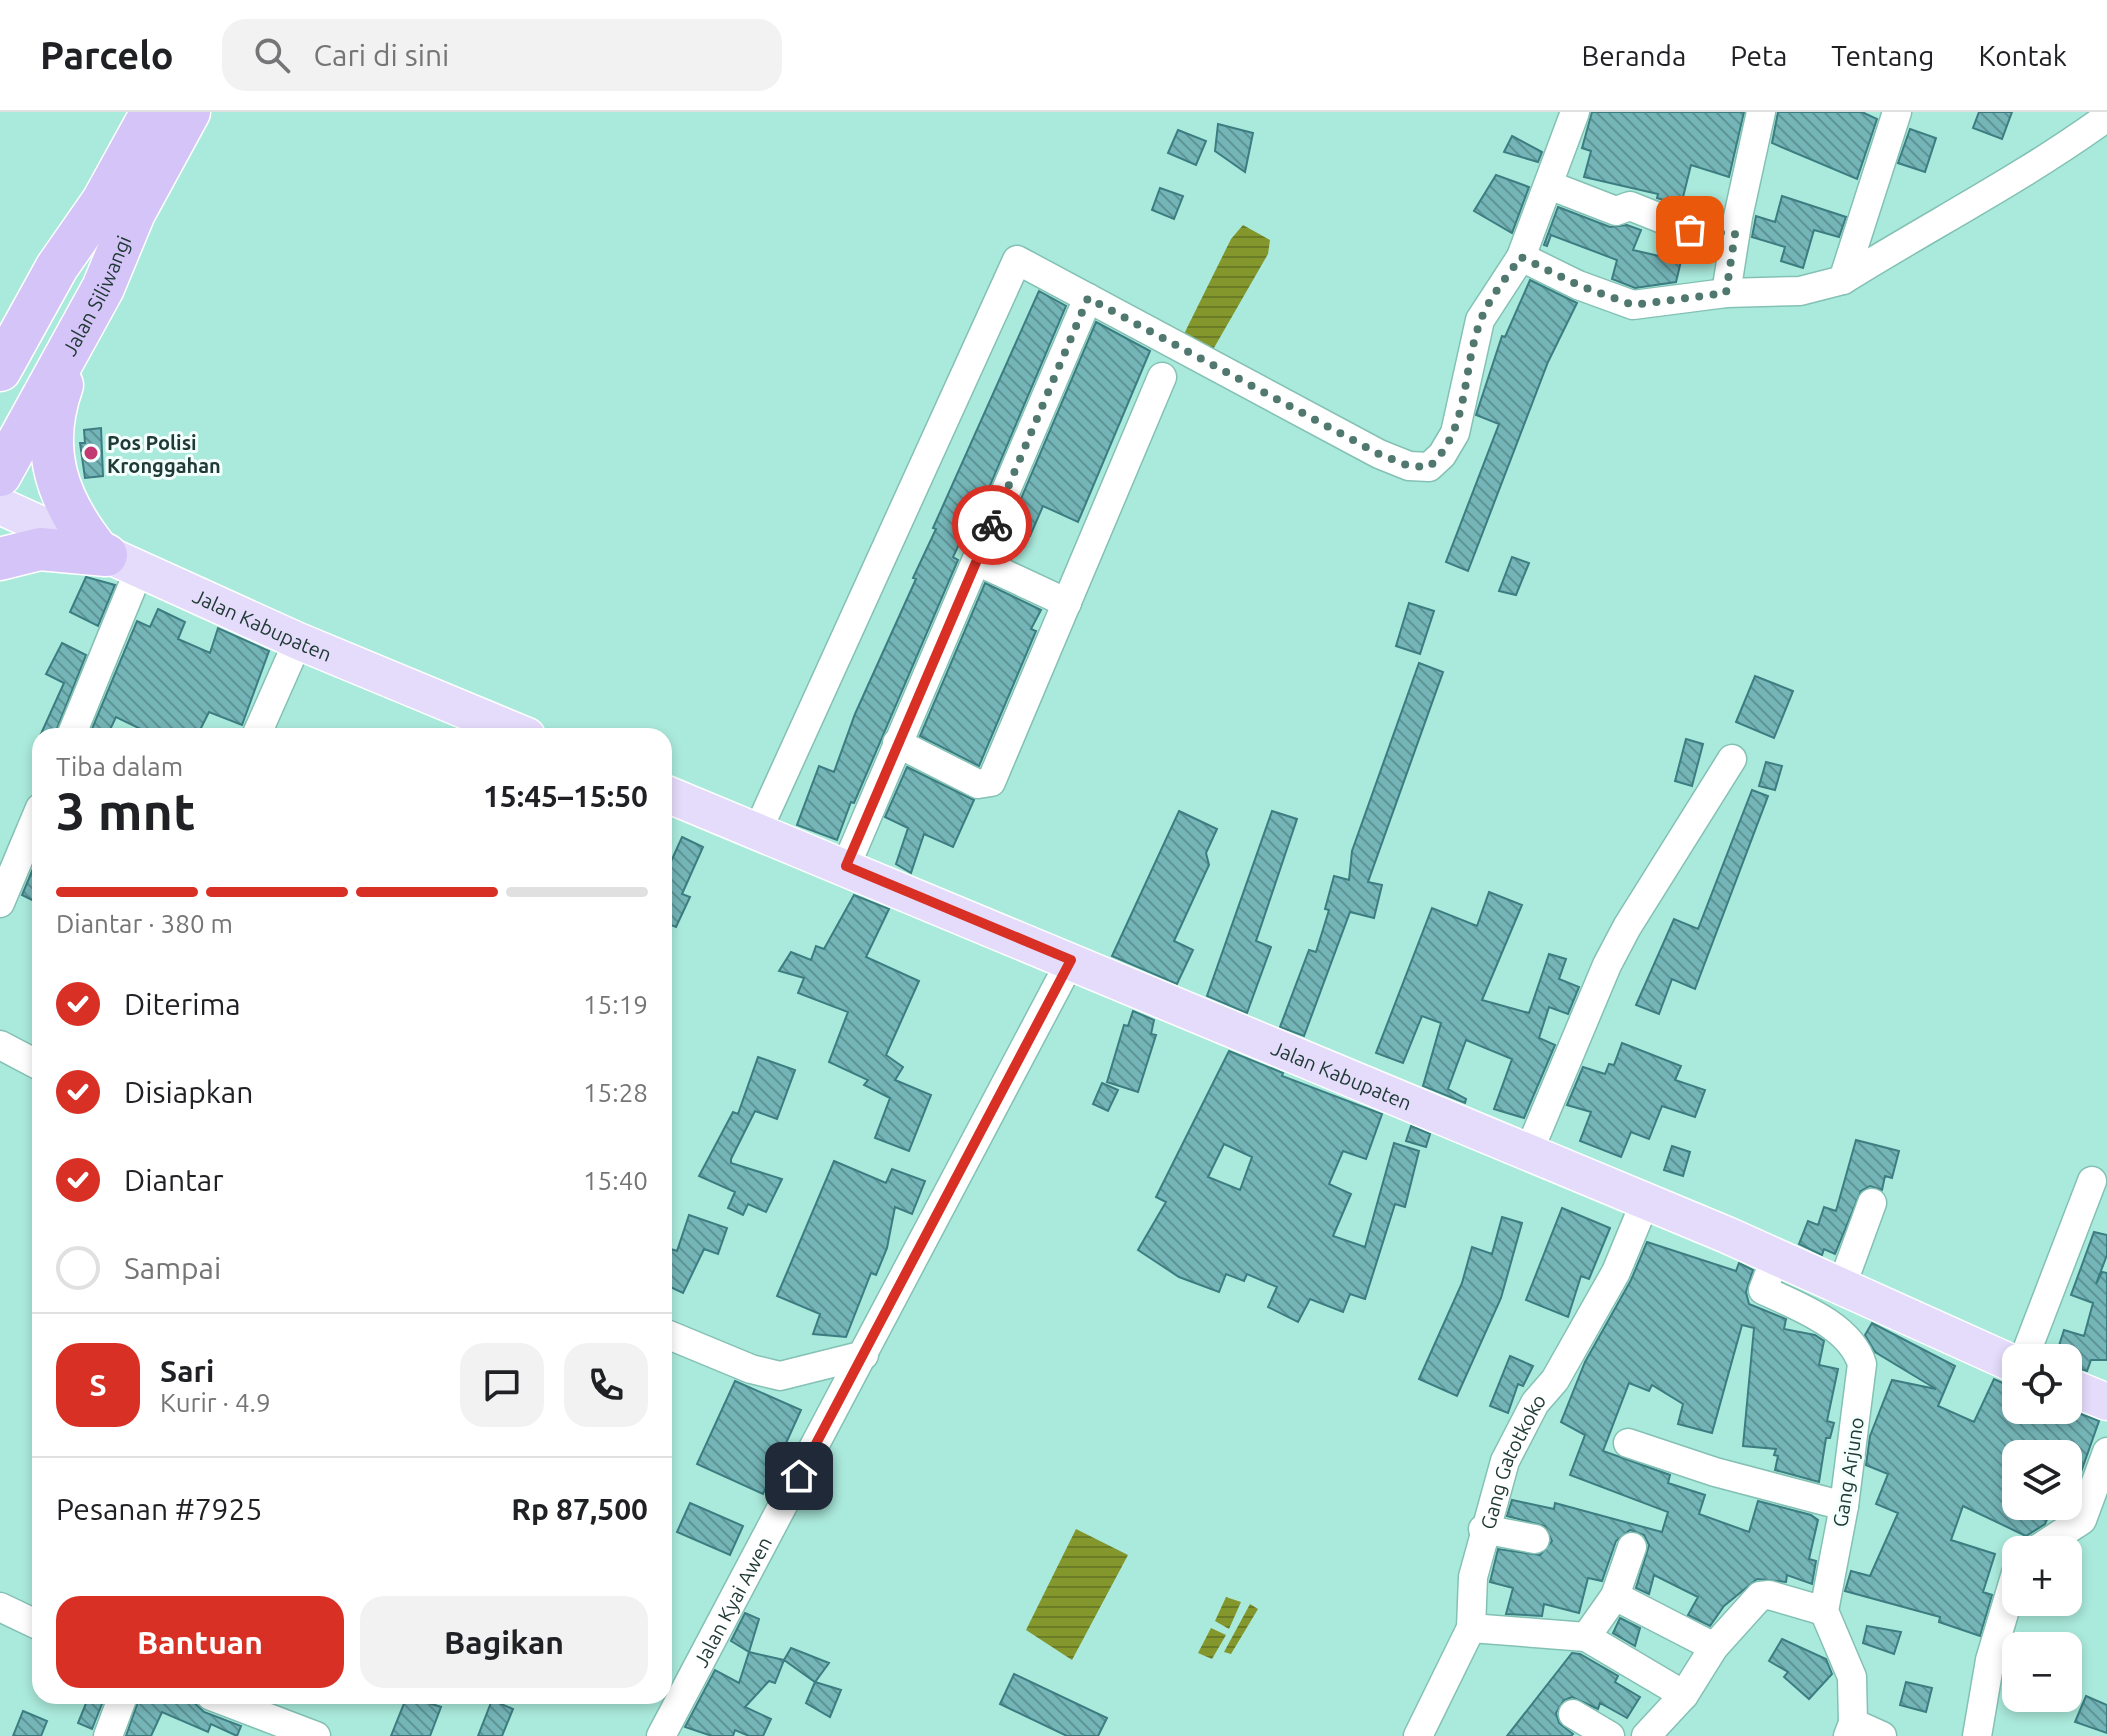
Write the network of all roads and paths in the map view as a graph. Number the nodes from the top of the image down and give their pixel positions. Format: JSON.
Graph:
{"nodes":[{"id":1,"x":133,"y":112,"type":"edge"},
{"id":2,"x":152,"y":112,"type":"edge"},
{"id":3,"x":189,"y":112,"type":"edge"},
{"id":4,"x":207,"y":112,"type":"edge"},
{"id":5,"x":1575,"y":112,"type":"edge"},
{"id":6,"x":1761,"y":112,"type":"edge"},
{"id":7,"x":1897,"y":112,"type":"edge"},
{"id":8,"x":2107,"y":117,"type":"edge"},
{"id":9,"x":1549,"y":185,"type":"junction"},
{"id":10,"x":1735,"y":234,"type":"junction"},
{"id":11,"x":1521,"y":257,"type":"junction"},
{"id":12,"x":57,"y":267,"type":"junction"},
{"id":13,"x":1843,"y":280,"type":"junction"},
{"id":14,"x":100,"y":293,"type":"junction"},
{"id":15,"x":1726,"y":293,"type":"junction"},
{"id":16,"x":1088,"y":298,"type":"junction"},
{"id":17,"x":30,"y":317,"type":"junction"},
{"id":18,"x":0,"y":357,"type":"edge"},
{"id":19,"x":0,"y":370,"type":"edge"},
{"id":20,"x":1162,"y":377,"type":"dead end"},
{"id":21,"x":0,"y":475,"type":"edge"},
{"id":22,"x":0,"y":506,"type":"edge"},
{"id":23,"x":0,"y":559,"type":"edge"},
{"id":24,"x":114,"y":559,"type":"junction"},
{"id":25,"x":977,"y":561,"type":"junction"},
{"id":26,"x":1067,"y":603,"type":"junction"},
{"id":27,"x":298,"y":641,"type":"junction"},
{"id":28,"x":73,"y":728,"type":"edge"},
{"id":29,"x":260,"y":728,"type":"edge"},
{"id":30,"x":508,"y":728,"type":"edge"},
{"id":31,"x":897,"y":743,"type":"junction"},
{"id":32,"x":1732,"y":759,"type":"dead end"},
{"id":33,"x":672,"y":796,"type":"edge"},
{"id":34,"x":32,"y":827,"type":"edge"},
{"id":35,"x":757,"y":832,"type":"junction"},
{"id":36,"x":846,"y":866,"type":"junction"},
{"id":37,"x":0,"y":903,"type":"edge"},
{"id":38,"x":1071,"y":960,"type":"junction"},
{"id":39,"x":0,"y":1045,"type":"edge"},
{"id":40,"x":32,"y":1062,"type":"edge"},
{"id":41,"x":1529,"y":1151,"type":"junction"},
{"id":42,"x":2092,"y":1181,"type":"dead end"},
{"id":43,"x":1645,"y":1202,"type":"junction"},
{"id":44,"x":1872,"y":1203,"type":"dead end"},
{"id":45,"x":1776,"y":1256,"type":"junction"},
{"id":46,"x":1841,"y":1288,"type":"junction"},
{"id":47,"x":672,"y":1336,"type":"edge"},
{"id":48,"x":2029,"y":1344,"type":"edge"},
{"id":49,"x":864,"y":1355,"type":"junction"},
{"id":50,"x":2002,"y":1359,"type":"edge"},
{"id":51,"x":2082,"y":1392,"type":"edge"},
{"id":52,"x":2107,"y":1402,"type":"edge"},
{"id":53,"x":1628,"y":1443,"type":"dead end"},
{"id":54,"x":2107,"y":1452,"type":"edge"},
{"id":55,"x":1844,"y":1506,"type":"junction"},
{"id":56,"x":1483,"y":1529,"type":"junction"},
{"id":57,"x":2057,"y":1536,"type":"edge"},
{"id":58,"x":1535,"y":1539,"type":"dead end"},
{"id":59,"x":1632,"y":1547,"type":"dead end"},
{"id":60,"x":1615,"y":1596,"type":"junction"},
{"id":61,"x":0,"y":1607,"type":"edge"},
{"id":62,"x":1824,"y":1611,"type":"junction"},
{"id":63,"x":2003,"y":1616,"type":"edge"},
{"id":64,"x":32,"y":1622,"type":"edge"},
{"id":65,"x":1471,"y":1628,"type":"junction"},
{"id":66,"x":1586,"y":1637,"type":"junction"},
{"id":67,"x":1714,"y":1647,"type":"junction"},
{"id":68,"x":1684,"y":1695,"type":"junction"},
{"id":69,"x":120,"y":1704,"type":"edge"},
{"id":70,"x":224,"y":1704,"type":"edge"},
{"id":71,"x":1573,"y":1714,"type":"dead end"},
{"id":72,"x":260,"y":1726,"type":"edge"},
{"id":73,"x":1851,"y":1730,"type":"edge"},
{"id":74,"x":108,"y":1736,"type":"edge"},
{"id":75,"x":316,"y":1736,"type":"edge"},
{"id":76,"x":661,"y":1736,"type":"edge"},
{"id":77,"x":1418,"y":1736,"type":"edge"},
{"id":78,"x":1610,"y":1736,"type":"edge"},
{"id":79,"x":1646,"y":1736,"type":"edge"},
{"id":80,"x":1882,"y":1736,"type":"edge"},
{"id":81,"x":1977,"y":1736,"type":"edge"}],
"edges":[{"from":1,"to":12,"type":"highway"},
{"from":2,"to":12,"type":"highway","name":"Jalan Siliwangi"},
{"from":3,"to":14,"type":"highway","name":"Jalan Siliwangi"},
{"from":4,"to":14,"type":"highway"},
{"from":5,"to":9,"type":"street"},
{"from":6,"to":10,"type":"street"},
{"from":7,"to":13,"type":"street"},
{"from":8,"to":13,"type":"street"},
{"from":9,"to":10,"type":"street"},
{"from":9,"to":11,"type":"street"},
{"from":10,"to":15,"type":"street"},
{"from":11,"to":15,"type":"street"},
{"from":11,"to":16,"type":"street"},
{"from":12,"to":17,"type":"highway","name":"Jalan Siliwangi"},
{"from":13,"to":15,"type":"street"},
{"from":14,"to":21,"type":"highway","name":"Jalan Siliwangi"},
{"from":14,"to":24,"type":"highway"},
{"from":16,"to":25,"type":"street"},
{"from":16,"to":35,"type":"street"},
{"from":17,"to":18,"type":"highway"},
{"from":17,"to":19,"type":"highway","name":"Jalan Siliwangi"},
{"from":20,"to":26,"type":"street"},
{"from":22,"to":24,"type":"main road","name":"Jalan Kabupaten"},
{"from":23,"to":24,"type":"highway"},
{"from":24,"to":27,"type":"main road","name":"Jalan Kabupaten"},
{"from":24,"to":28,"type":"street"},
{"from":25,"to":26,"type":"street"},
{"from":25,"to":31,"type":"street"},
{"from":26,"to":31,"type":"street"},
{"from":27,"to":29,"type":"street"},
{"from":27,"to":30,"type":"main road","name":"Jalan Kabupaten"},
{"from":31,"to":36,"type":"street"},
{"from":32,"to":41,"type":"street"},
{"from":33,"to":35,"type":"main road","name":"Jalan Kabupaten"},
{"from":34,"to":37,"type":"street"},
{"from":35,"to":36,"type":"main road","name":"Jalan Kabupaten"},
{"from":36,"to":38,"type":"main road","name":"Jalan Kabupaten"},
{"from":38,"to":41,"type":"main road","name":"Jalan Kabupaten"},
{"from":38,"to":49,"type":"street","name":"Jalan Kyai Awen"},
{"from":39,"to":40,"type":"street"},
{"from":41,"to":43,"type":"main road","name":"Jalan Kabupaten"},
{"from":42,"to":48,"type":"street"},
{"from":43,"to":45,"type":"main road","name":"Jalan Kabupaten"},
{"from":43,"to":56,"type":"street","name":"Gang Gatotkoko"},
{"from":44,"to":46,"type":"street"},
{"from":45,"to":46,"type":"main road","name":"Jalan Kabupaten"},
{"from":45,"to":55,"type":"street","name":"Gang Arjuno"},
{"from":46,"to":50,"type":"main road","name":"Jalan Kabupaten"},
{"from":47,"to":49,"type":"street"},
{"from":49,"to":76,"type":"street","name":"Jalan Kyai Awen"},
{"from":51,"to":52,"type":"main road"},
{"from":53,"to":55,"type":"street"},
{"from":54,"to":57,"type":"street"},
{"from":55,"to":62,"type":"street","name":"Gang Arjuno"},
{"from":56,"to":58,"type":"street"},
{"from":56,"to":65,"type":"street","name":"Gang Gatotkoko"},
{"from":59,"to":60,"type":"street"},
{"from":60,"to":66,"type":"street"},
{"from":60,"to":67,"type":"street"},
{"from":61,"to":64,"type":"street"},
{"from":62,"to":67,"type":"street"},
{"from":62,"to":73,"type":"street"},
{"from":63,"to":81,"type":"street"},
{"from":65,"to":66,"type":"street"},
{"from":65,"to":77,"type":"street","name":"Gang Gatotkoko"},
{"from":66,"to":68,"type":"street"},
{"from":67,"to":68,"type":"street"},
{"from":68,"to":79,"type":"street"},
{"from":69,"to":74,"type":"street"},
{"from":70,"to":72,"type":"street"},
{"from":71,"to":78,"type":"street"},
{"from":72,"to":75,"type":"street"},
{"from":73,"to":80,"type":"street"}]}
